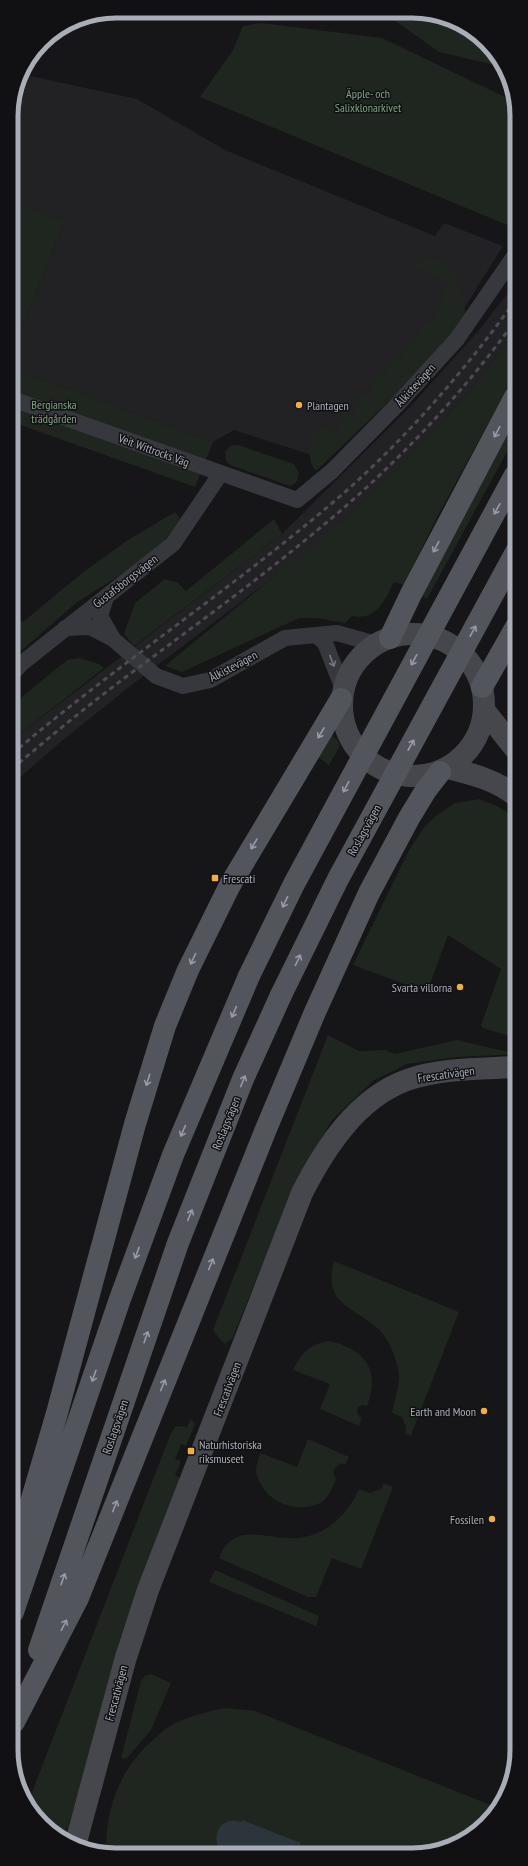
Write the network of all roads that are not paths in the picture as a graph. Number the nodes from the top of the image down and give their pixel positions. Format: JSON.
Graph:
{"nodes":[{"id":1,"x":510,"y":262,"type":"edge"},
{"id":2,"x":18,"y":401,"type":"edge"},
{"id":3,"x":510,"y":406,"type":"edge"},
{"id":4,"x":221,"y":473,"type":"junction"},
{"id":5,"x":510,"y":484,"type":"edge"},
{"id":6,"x":298,"y":500,"type":"joint"},
{"id":7,"x":510,"y":563,"type":"edge"},
{"id":8,"x":106,"y":597,"type":"junction"},
{"id":9,"x":66,"y":628,"type":"junction"},
{"id":10,"x":317,"y":636,"type":"junction"},
{"id":11,"x":510,"y":637,"type":"edge"},
{"id":12,"x":113,"y":639,"type":"junction"},
{"id":13,"x":383,"y":641,"type":"junction"},
{"id":14,"x":18,"y":667,"type":"edge"},
{"id":15,"x":482,"y":686,"type":"junction"},
{"id":16,"x":342,"y":694,"type":"junction"},
{"id":17,"x":484,"y":710,"type":"junction"},
{"id":18,"x":510,"y":742,"type":"edge"},
{"id":19,"x":444,"y":770,"type":"junction"},
{"id":20,"x":510,"y":792,"type":"edge"},
{"id":21,"x":510,"y":1067,"type":"edge"},
{"id":22,"x":18,"y":1547,"type":"edge"},
{"id":23,"x":18,"y":1597,"type":"edge"},
{"id":24,"x":18,"y":1712,"type":"edge"},
{"id":25,"x":18,"y":1716,"type":"edge"},
{"id":26,"x":77,"y":1840,"type":"edge"}],
"edges":[{"from":1,"to":6,"type":"street","name":"Ålkistevägen"},
{"from":2,"to":4,"type":"street","name":"Veit Wittrocks Väg"},
{"from":3,"to":13,"type":"main road","one_way":true},
{"from":4,"to":6,"type":"street","name":"Veit Wittrocks Väg"},
{"from":4,"to":8,"type":"street","name":"Gustafsborgsvägen"},
{"from":5,"to":23,"type":"main road","one_way":true,"bridge":true},
{"from":24,"to":7,"type":"main road","name":"Roslagsvägen","one_way":true,"bridge":true},
{"from":8,"to":9,"type":"street","name":"Gustafsborgsvägen"},
{"from":8,"to":12,"type":"street","name":"Ålkistevägen"},
{"from":9,"to":12,"type":"street","name":"Ålkistevägen"},
{"from":9,"to":14,"type":"street","name":"Gustafsborgsvägen"},
{"from":10,"to":12,"type":"street","name":"Ålkistevägen"},
{"from":10,"to":13,"type":"street","name":"Ålkistevägen"},
{"from":10,"to":16,"type":"street","one_way":true},
{"from":11,"to":15,"type":"main road"},
{"from":13,"to":15,"type":"street"},
{"from":13,"to":16,"type":"street"},
{"from":15,"to":17,"type":"street"},
{"from":16,"to":19,"type":"street"},
{"from":16,"to":22,"type":"main road","one_way":true},
{"from":17,"to":18,"type":"street"},
{"from":17,"to":19,"type":"street"},
{"from":19,"to":20,"type":"street"},
{"from":25,"to":19,"type":"main road","one_way":true},
{"from":21,"to":26,"type":"street","name":"Frescativägen"}]}
